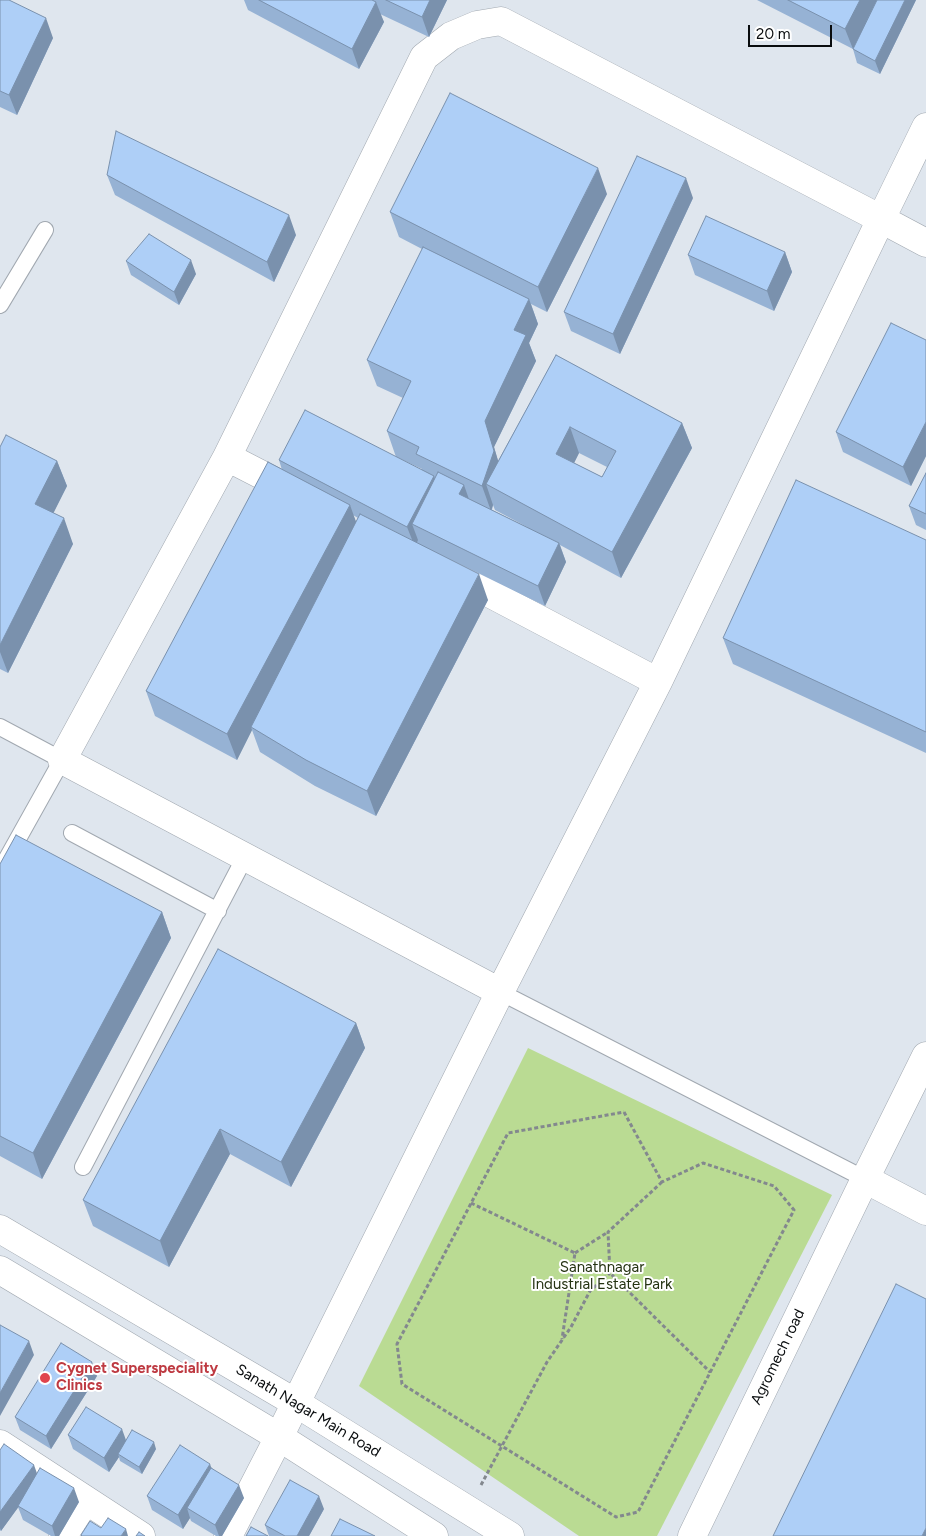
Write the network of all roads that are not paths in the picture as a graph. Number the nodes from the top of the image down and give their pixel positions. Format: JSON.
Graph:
{"nodes":[{"id":1,"x":926,"y":127,"type":"edge"},
{"id":2,"x":881,"y":219,"type":"junction"},
{"id":3,"x":45,"y":230,"type":"dead end"},
{"id":4,"x":926,"y":243,"type":"edge"},
{"id":5,"x":0,"y":306,"type":"edge"},
{"id":6,"x":228,"y":457,"type":"junction"},
{"id":7,"x":315,"y":503,"type":"edge"},
{"id":8,"x":430,"y":562,"type":"edge"},
{"id":9,"x":658,"y":682,"type":"junction"},
{"id":10,"x":0,"y":727,"type":"edge"},
{"id":11,"x":62,"y":760,"type":"junction"},
{"id":12,"x":72,"y":833,"type":"dead end"},
{"id":13,"x":245,"y":857,"type":"junction"},
{"id":14,"x":0,"y":870,"type":"edge"},
{"id":15,"x":218,"y":912,"type":"junction"},
{"id":16,"x":500,"y":992,"type":"junction"},
{"id":17,"x":926,"y":1056,"type":"edge"},
{"id":18,"x":83,"y":1167,"type":"dead end"},
{"id":19,"x":865,"y":1179,"type":"junction"},
{"id":20,"x":926,"y":1210,"type":"edge"},
{"id":21,"x":0,"y":1228,"type":"edge"},
{"id":22,"x":0,"y":1270,"type":"edge"},
{"id":23,"x":296,"y":1403,"type":"junction"},
{"id":24,"x":279,"y":1437,"type":"junction"},
{"id":25,"x":0,"y":1444,"type":"edge"},
{"id":26,"x":86,"y":1500,"type":"junction"},
{"id":27,"x":63,"y":1536,"type":"edge"},
{"id":28,"x":141,"y":1536,"type":"edge"},
{"id":29,"x":228,"y":1536,"type":"edge"},
{"id":30,"x":434,"y":1536,"type":"edge"},
{"id":31,"x":510,"y":1536,"type":"edge"},
{"id":32,"x":692,"y":1536,"type":"edge"}],
"edges":[{"from":1,"to":2,"type":"street"},
{"from":2,"to":4,"type":"street"},
{"from":2,"to":6,"type":"street"},
{"from":2,"to":9,"type":"street"},
{"from":3,"to":5,"type":"lane"},
{"from":6,"to":7,"type":"street"},
{"from":6,"to":11,"type":"street"},
{"from":8,"to":9,"type":"street"},
{"from":9,"to":16,"type":"street"},
{"from":10,"to":11,"type":"lane"},
{"from":11,"to":13,"type":"street"},
{"from":11,"to":14,"type":"lane"},
{"from":12,"to":15,"type":"lane"},
{"from":13,"to":15,"type":"lane"},
{"from":13,"to":16,"type":"street"},
{"from":15,"to":18,"type":"lane"},
{"from":16,"to":19,"type":"lane"},
{"from":16,"to":23,"type":"street"},
{"from":17,"to":19,"type":"street","name":"Agromech road"},
{"from":19,"to":20,"type":"street"},
{"from":19,"to":32,"type":"street","name":"Agromech road"},
{"from":21,"to":23,"type":"street","name":"Sanath Nagar Main Road"},
{"from":22,"to":24,"type":"street"},
{"from":23,"to":24,"type":"street"},
{"from":23,"to":31,"type":"street","name":"Sanath Nagar Main Road"},
{"from":24,"to":29,"type":"street"},
{"from":24,"to":30,"type":"street"},
{"from":25,"to":26,"type":"street"},
{"from":26,"to":27,"type":"street"},
{"from":26,"to":28,"type":"street"}]}
